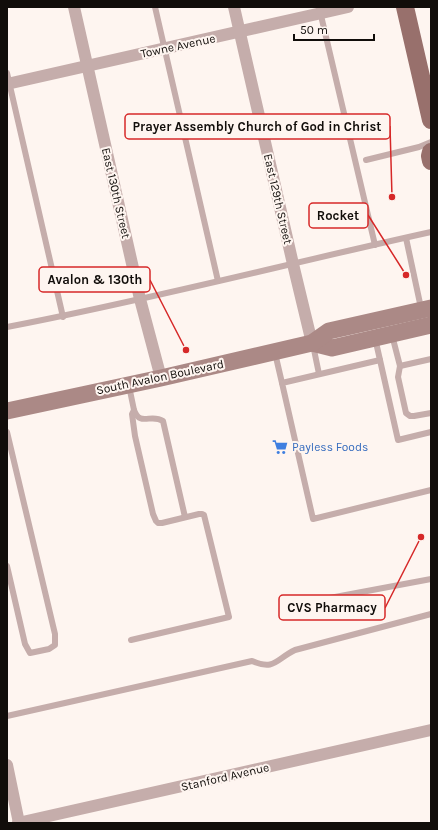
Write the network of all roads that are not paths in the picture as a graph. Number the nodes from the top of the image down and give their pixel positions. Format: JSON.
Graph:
{"nodes":[{"id":1,"x":74,"y":7,"type":"edge"},
{"id":2,"x":155,"y":7,"type":"edge"},
{"id":3,"x":234,"y":7,"type":"edge"},
{"id":4,"x":348,"y":7,"type":"edge"},
{"id":5,"x":405,"y":7,"type":"edge"},
{"id":6,"x":320,"y":10,"type":"edge"},
{"id":7,"x":239,"y":32,"type":"junction"},
{"id":8,"x":165,"y":49,"type":"junction"},
{"id":9,"x":87,"y":66,"type":"junction"},
{"id":10,"x":8,"y":80,"type":"edge"},
{"id":11,"x":431,"y":120,"type":"edge"},
{"id":12,"x":431,"y":142,"type":"edge"},
{"id":13,"x":431,"y":152,"type":"edge"},
{"id":14,"x":366,"y":160,"type":"dead end"},
{"id":15,"x":431,"y":161,"type":"edge"},
{"id":16,"x":431,"y":232,"type":"edge"},
{"id":17,"x":406,"y":238,"type":"junction"},
{"id":18,"x":375,"y":245,"type":"junction"},
{"id":19,"x":293,"y":264,"type":"junction"},
{"id":20,"x":218,"y":281,"type":"junction"},
{"id":21,"x":140,"y":299,"type":"junction"},
{"id":22,"x":426,"y":309,"type":"edge"},
{"id":23,"x":63,"y":316,"type":"junction"},
{"id":24,"x":431,"y":325,"type":"edge"},
{"id":25,"x":7,"y":327,"type":"edge"},
{"id":26,"x":392,"y":334,"type":"junction"},
{"id":27,"x":375,"y":337,"type":"junction"},
{"id":28,"x":312,"y":343,"type":"junction"},
{"id":29,"x":275,"y":352,"type":"junction"},
{"id":30,"x":431,"y":359,"type":"edge"},
{"id":31,"x":380,"y":360,"type":"junction"},
{"id":32,"x":400,"y":366,"type":"junction"},
{"id":33,"x":320,"y":374,"type":"junction"},
{"id":34,"x":161,"y":378,"type":"junction"},
{"id":35,"x":282,"y":383,"type":"junction"},
{"id":36,"x":129,"y":384,"type":"junction"},
{"id":37,"x":7,"y":411,"type":"edge"},
{"id":38,"x":134,"y":413,"type":"junction"},
{"id":39,"x":431,"y":413,"type":"edge"},
{"id":40,"x":7,"y":432,"type":"edge"},
{"id":41,"x":431,"y":432,"type":"edge"},
{"id":42,"x":431,"y":490,"type":"edge"},
{"id":43,"x":185,"y":517,"type":"junction"},
{"id":44,"x":7,"y":566,"type":"edge"},
{"id":45,"x":431,"y":579,"type":"edge"},
{"id":46,"x":319,"y":600,"type":"dead end"},
{"id":47,"x":431,"y":614,"type":"edge"},
{"id":48,"x":131,"y":640,"type":"dead end"},
{"id":49,"x":7,"y":716,"type":"edge"},
{"id":50,"x":431,"y":730,"type":"edge"},
{"id":51,"x":7,"y":765,"type":"edge"},
{"id":52,"x":19,"y":823,"type":"edge"}],
"edges":[{"from":1,"to":9,"type":"street","name":"East 130th Street"},
{"from":2,"to":8,"type":"lane"},
{"from":3,"to":7,"type":"street","name":"East 129th Street"},
{"from":4,"to":6,"type":"street","name":"Towne Avenue"},
{"from":5,"to":11,"type":"main road"},
{"from":6,"to":7,"type":"street","name":"Towne Avenue"},
{"from":6,"to":18,"type":"lane"},
{"from":7,"to":8,"type":"street","name":"Towne Avenue"},
{"from":7,"to":19,"type":"street","name":"East 129th Street"},
{"from":8,"to":9,"type":"street","name":"Towne Avenue"},
{"from":8,"to":20,"type":"lane"},
{"from":9,"to":10,"type":"street","name":"Towne Avenue"},
{"from":9,"to":21,"type":"street","name":"East 130th Street"},
{"from":10,"to":23,"type":"lane"},
{"from":12,"to":14,"type":"lane"},
{"from":13,"to":15,"type":"main road"},
{"from":16,"to":17,"type":"lane"},
{"from":17,"to":18,"type":"lane"},
{"from":17,"to":22,"type":"lane"},
{"from":18,"to":19,"type":"lane"},
{"from":19,"to":20,"type":"lane"},
{"from":19,"to":28,"type":"street","name":"East 129th Street"},
{"from":20,"to":21,"type":"lane"},
{"from":21,"to":23,"type":"lane"},
{"from":21,"to":34,"type":"street","name":"East 130th Street"},
{"from":22,"to":28,"type":"main road","name":"South Avalon Boulevard"},
{"from":23,"to":25,"type":"lane"},
{"from":24,"to":26,"type":"main road","name":"South Avalon Boulevard"},
{"from":26,"to":27,"type":"main road","name":"South Avalon Boulevard"},
{"from":26,"to":32,"type":"lane"},
{"from":27,"to":28,"type":"main road","name":"South Avalon Boulevard"},
{"from":27,"to":31,"type":"lane"},
{"from":28,"to":29,"type":"main road","name":"South Avalon Boulevard"},
{"from":28,"to":33,"type":"lane"},
{"from":29,"to":34,"type":"main road","name":"South Avalon Boulevard"},
{"from":29,"to":35,"type":"lane"},
{"from":30,"to":32,"type":"lane"},
{"from":31,"to":33,"type":"lane"},
{"from":31,"to":41,"type":"lane"},
{"from":32,"to":39,"type":"lane"},
{"from":33,"to":35,"type":"lane"},
{"from":34,"to":36,"type":"main road","name":"South Avalon Boulevard"},
{"from":35,"to":42,"type":"lane"},
{"from":36,"to":37,"type":"main road","name":"South Avalon Boulevard"},
{"from":36,"to":38,"type":"lane"},
{"from":38,"to":43,"type":"lane"},
{"from":38,"to":43,"type":"lane"},
{"from":40,"to":44,"type":"lane"},
{"from":43,"to":48,"type":"lane"},
{"from":45,"to":46,"type":"lane"},
{"from":47,"to":49,"type":"lane"},
{"from":50,"to":52,"type":"street","name":"Stanford Avenue"},
{"from":51,"to":52,"type":"street"}]}
